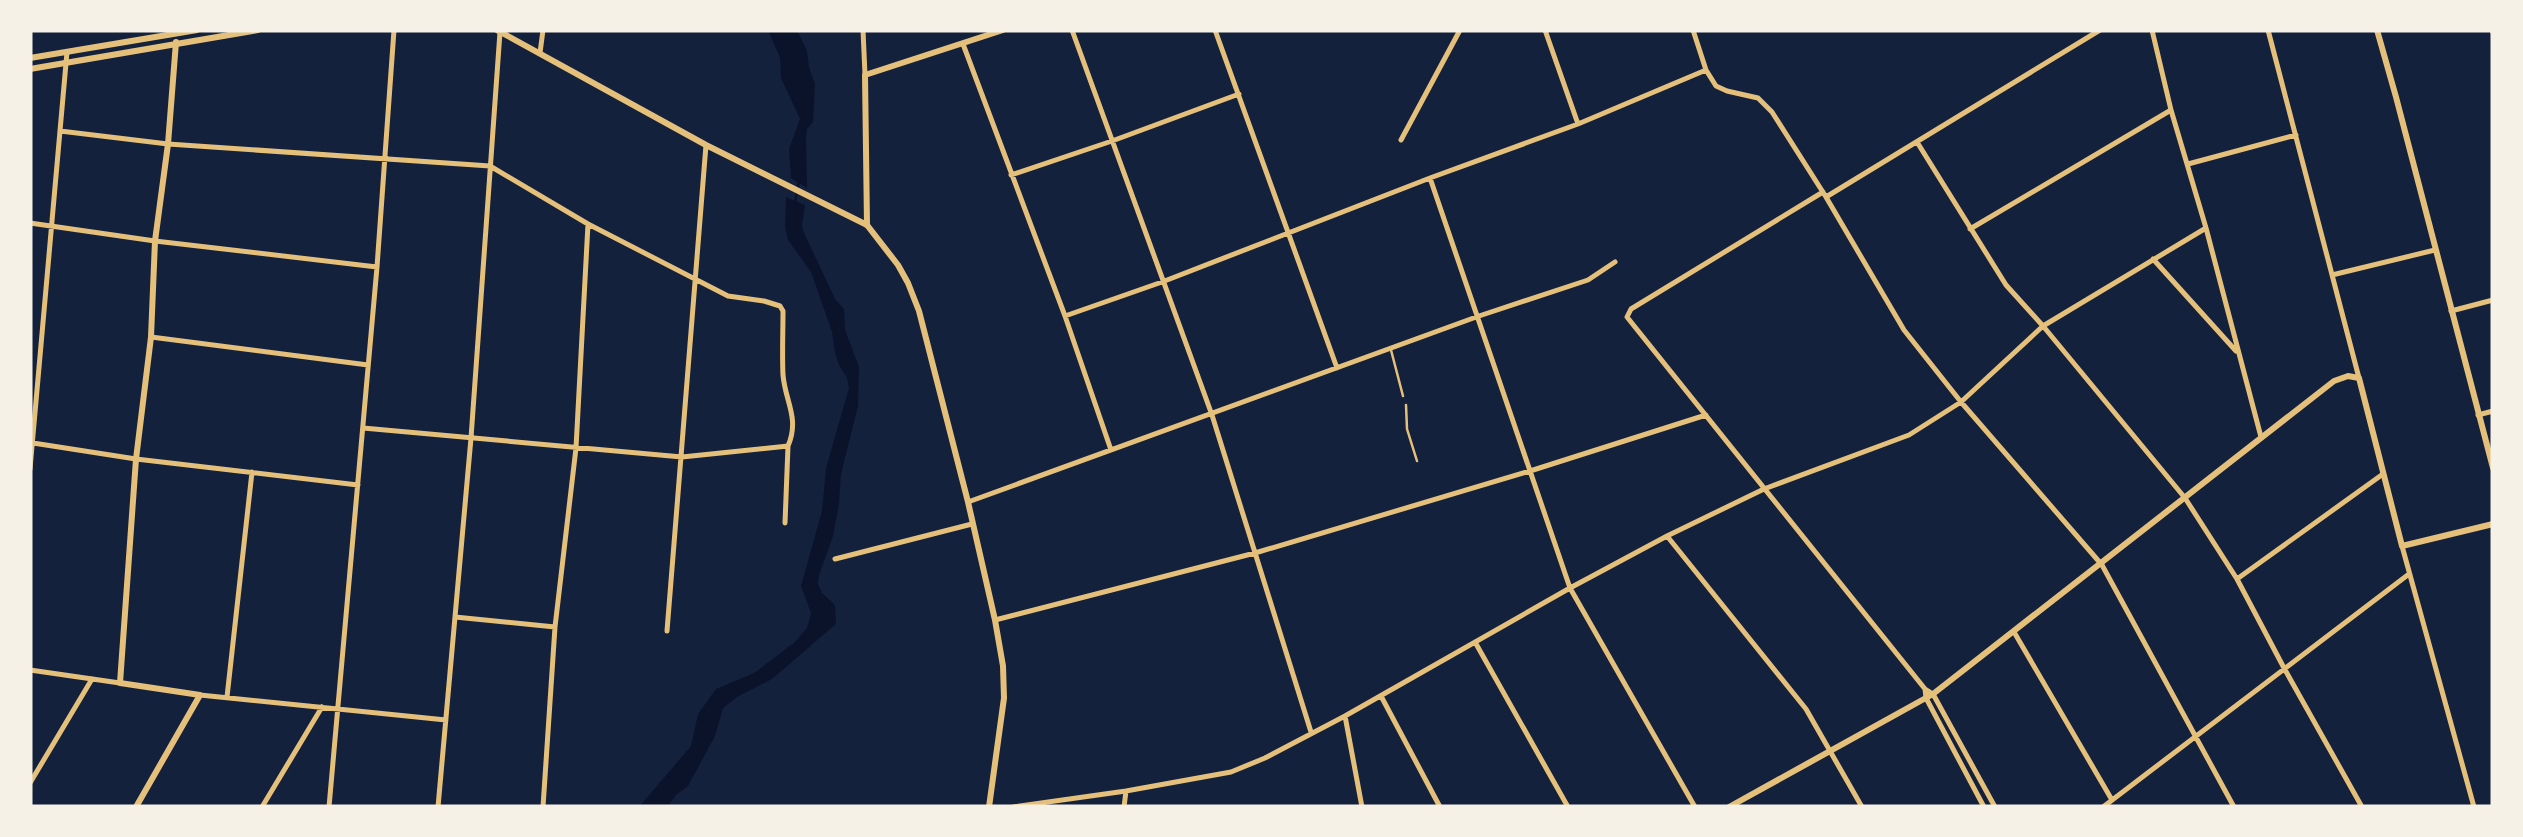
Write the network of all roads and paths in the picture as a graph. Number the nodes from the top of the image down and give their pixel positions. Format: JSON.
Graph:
{"nodes":[{"id":1,"x":197,"y":30,"type":"edge"},
{"id":2,"x":258,"y":30,"type":"edge"},
{"id":3,"x":394,"y":30,"type":"edge"},
{"id":4,"x":543,"y":30,"type":"edge"},
{"id":5,"x":863,"y":30,"type":"edge"},
{"id":6,"x":1003,"y":30,"type":"edge"},
{"id":7,"x":1072,"y":30,"type":"edge"},
{"id":8,"x":1215,"y":30,"type":"edge"},
{"id":9,"x":1460,"y":30,"type":"edge"},
{"id":10,"x":1545,"y":30,"type":"edge"},
{"id":11,"x":1693,"y":30,"type":"edge"},
{"id":12,"x":2100,"y":30,"type":"edge"},
{"id":13,"x":2152,"y":30,"type":"edge"},
{"id":14,"x":2268,"y":30,"type":"edge"},
{"id":15,"x":2376,"y":30,"type":"edge"},
{"id":16,"x":498,"y":31,"type":"edge"},
{"id":17,"x":176,"y":34,"type":"junction"},
{"id":18,"x":176,"y":44,"type":"junction"},
{"id":19,"x":963,"y":44,"type":"junction"},
{"id":20,"x":67,"y":52,"type":"junction"},
{"id":21,"x":540,"y":53,"type":"junction"},
{"id":22,"x":30,"y":58,"type":"edge"},
{"id":23,"x":66,"y":63,"type":"junction"},
{"id":24,"x":30,"y":69,"type":"edge"},
{"id":25,"x":1706,"y":70,"type":"junction"},
{"id":26,"x":866,"y":75,"type":"junction"},
{"id":27,"x":1239,"y":94,"type":"junction"},
{"id":28,"x":2171,"y":110,"type":"junction"},
{"id":29,"x":1578,"y":124,"type":"junction"},
{"id":30,"x":60,"y":131,"type":"junction"},
{"id":31,"x":2296,"y":135,"type":"junction"},
{"id":32,"x":1401,"y":140,"type":"dead end"},
{"id":33,"x":1112,"y":141,"type":"junction"},
{"id":34,"x":1917,"y":142,"type":"junction"},
{"id":35,"x":168,"y":144,"type":"junction"},
{"id":36,"x":706,"y":145,"type":"junction"},
{"id":37,"x":384,"y":158,"type":"junction"},
{"id":38,"x":2188,"y":164,"type":"junction"},
{"id":39,"x":490,"y":166,"type":"junction"},
{"id":40,"x":1011,"y":175,"type":"junction"},
{"id":41,"x":1430,"y":178,"type":"junction"},
{"id":42,"x":1825,"y":194,"type":"junction"},
{"id":43,"x":30,"y":223,"type":"edge"},
{"id":44,"x":588,"y":224,"type":"junction"},
{"id":45,"x":867,"y":225,"type":"junction"},
{"id":46,"x":50,"y":226,"type":"junction"},
{"id":47,"x":2206,"y":228,"type":"junction"},
{"id":48,"x":1970,"y":229,"type":"junction"},
{"id":49,"x":1290,"y":234,"type":"junction"},
{"id":50,"x":155,"y":242,"type":"junction"},
{"id":51,"x":2436,"y":250,"type":"junction"},
{"id":52,"x":2153,"y":258,"type":"junction"},
{"id":53,"x":1616,"y":262,"type":"dead end"},
{"id":54,"x":377,"y":267,"type":"junction"},
{"id":55,"x":2332,"y":275,"type":"junction"},
{"id":56,"x":695,"y":280,"type":"junction"},
{"id":57,"x":1162,"y":282,"type":"junction"},
{"id":58,"x":2493,"y":300,"type":"edge"},
{"id":59,"x":2452,"y":311,"type":"junction"},
{"id":60,"x":1065,"y":316,"type":"junction"},
{"id":61,"x":1479,"y":316,"type":"junction"},
{"id":62,"x":2043,"y":326,"type":"junction"},
{"id":63,"x":151,"y":336,"type":"junction"},
{"id":64,"x":1390,"y":349,"type":"junction"},
{"id":65,"x":2238,"y":354,"type":"junction"},
{"id":66,"x":368,"y":366,"type":"junction"},
{"id":67,"x":1337,"y":368,"type":"junction"},
{"id":68,"x":2359,"y":378,"type":"junction"},
{"id":69,"x":1403,"y":396,"type":"dead end"},
{"id":70,"x":1960,"y":402,"type":"junction"},
{"id":71,"x":1406,"y":405,"type":"dead end"},
{"id":72,"x":2493,"y":411,"type":"edge"},
{"id":73,"x":1212,"y":414,"type":"junction"},
{"id":74,"x":2478,"y":415,"type":"junction"},
{"id":75,"x":1706,"y":416,"type":"junction"},
{"id":76,"x":363,"y":428,"type":"junction"},
{"id":77,"x":2261,"y":437,"type":"junction"},
{"id":78,"x":471,"y":438,"type":"junction"},
{"id":79,"x":31,"y":443,"type":"edge"},
{"id":80,"x":788,"y":446,"type":"junction"},
{"id":81,"x":576,"y":448,"type":"junction"},
{"id":82,"x":1111,"y":450,"type":"junction"},
{"id":83,"x":682,"y":457,"type":"junction"},
{"id":84,"x":136,"y":458,"type":"junction"},
{"id":85,"x":1416,"y":461,"type":"dead end"},
{"id":86,"x":2493,"y":468,"type":"edge"},
{"id":87,"x":30,"y":469,"type":"edge"},
{"id":88,"x":1530,"y":471,"type":"junction"},
{"id":89,"x":252,"y":472,"type":"junction"},
{"id":90,"x":2383,"y":474,"type":"junction"},
{"id":91,"x":358,"y":485,"type":"junction"},
{"id":92,"x":1764,"y":489,"type":"junction"},
{"id":93,"x":2184,"y":498,"type":"junction"},
{"id":94,"x":968,"y":502,"type":"junction"},
{"id":95,"x":785,"y":524,"type":"dead end"},
{"id":96,"x":972,"y":524,"type":"junction"},
{"id":97,"x":2493,"y":524,"type":"edge"},
{"id":98,"x":1667,"y":536,"type":"junction"},
{"id":99,"x":2402,"y":546,"type":"junction"},
{"id":100,"x":1255,"y":552,"type":"junction"},
{"id":101,"x":835,"y":558,"type":"dead end"},
{"id":102,"x":2102,"y":565,"type":"junction"},
{"id":103,"x":2409,"y":574,"type":"junction"},
{"id":104,"x":2237,"y":579,"type":"junction"},
{"id":105,"x":1570,"y":588,"type":"junction"},
{"id":106,"x":455,"y":617,"type":"junction"},
{"id":107,"x":995,"y":620,"type":"junction"},
{"id":108,"x":555,"y":628,"type":"junction"},
{"id":109,"x":668,"y":631,"type":"dead end"},
{"id":110,"x":2014,"y":632,"type":"junction"},
{"id":111,"x":1475,"y":642,"type":"junction"},
{"id":112,"x":2284,"y":668,"type":"junction"},
{"id":113,"x":30,"y":670,"type":"edge"},
{"id":114,"x":92,"y":678,"type":"junction"},
{"id":115,"x":120,"y":683,"type":"junction"},
{"id":116,"x":1928,"y":694,"type":"junction"},
{"id":117,"x":200,"y":695,"type":"junction"},
{"id":118,"x":1381,"y":696,"type":"junction"},
{"id":119,"x":228,"y":697,"type":"junction"},
{"id":120,"x":322,"y":707,"type":"junction"},
{"id":121,"x":338,"y":709,"type":"junction"},
{"id":122,"x":1345,"y":716,"type":"junction"},
{"id":123,"x":446,"y":720,"type":"junction"},
{"id":124,"x":1311,"y":734,"type":"junction"},
{"id":125,"x":2195,"y":736,"type":"junction"},
{"id":126,"x":1831,"y":750,"type":"junction"},
{"id":127,"x":1970,"y":761,"type":"junction"},
{"id":128,"x":1962,"y":764,"type":"junction"},
{"id":129,"x":30,"y":782,"type":"edge"},
{"id":130,"x":1126,"y":791,"type":"junction"},
{"id":131,"x":2112,"y":800,"type":"junction"},
{"id":132,"x":136,"y":807,"type":"edge"},
{"id":133,"x":262,"y":807,"type":"edge"},
{"id":134,"x":329,"y":807,"type":"edge"},
{"id":135,"x":438,"y":807,"type":"edge"},
{"id":136,"x":543,"y":807,"type":"edge"},
{"id":137,"x":989,"y":807,"type":"edge"},
{"id":138,"x":1013,"y":807,"type":"edge"},
{"id":139,"x":1124,"y":807,"type":"edge"},
{"id":140,"x":1362,"y":807,"type":"edge"},
{"id":141,"x":1440,"y":807,"type":"edge"},
{"id":142,"x":1568,"y":807,"type":"edge"},
{"id":143,"x":1695,"y":807,"type":"edge"},
{"id":144,"x":1729,"y":807,"type":"edge"},
{"id":145,"x":1862,"y":807,"type":"edge"},
{"id":146,"x":1984,"y":807,"type":"edge"},
{"id":147,"x":1995,"y":807,"type":"edge"},
{"id":148,"x":2103,"y":807,"type":"edge"},
{"id":149,"x":2234,"y":807,"type":"edge"},
{"id":150,"x":2362,"y":807,"type":"edge"},
{"id":151,"x":2474,"y":807,"type":"edge"}],
"edges":[{"from":1,"to":17,"type":"street"},
{"from":2,"to":18,"type":"street"},
{"from":3,"to":37,"type":"street"},
{"from":4,"to":21,"type":"street"},
{"from":5,"to":26,"type":"street"},
{"from":6,"to":19,"type":"street"},
{"from":7,"to":33,"type":"street"},
{"from":8,"to":27,"type":"street"},
{"from":9,"to":32,"type":"street"},
{"from":10,"to":29,"type":"street"},
{"from":11,"to":25,"type":"street"},
{"from":12,"to":34,"type":"street"},
{"from":13,"to":28,"type":"street"},
{"from":14,"to":31,"type":"street"},
{"from":15,"to":51,"type":"street"},
{"from":16,"to":21,"type":"street"},
{"from":16,"to":39,"type":"street"},
{"from":17,"to":18,"type":"street"},
{"from":17,"to":20,"type":"street"},
{"from":18,"to":23,"type":"street"},
{"from":18,"to":35,"type":"street"},
{"from":19,"to":26,"type":"street"},
{"from":19,"to":40,"type":"street"},
{"from":20,"to":22,"type":"street"},
{"from":20,"to":23,"type":"street"},
{"from":21,"to":36,"type":"street"},
{"from":23,"to":24,"type":"street"},
{"from":23,"to":30,"type":"street"},
{"from":25,"to":29,"type":"street"},
{"from":25,"to":42,"type":"street"},
{"from":26,"to":45,"type":"street"},
{"from":27,"to":33,"type":"street"},
{"from":27,"to":49,"type":"street"},
{"from":28,"to":38,"type":"street"},
{"from":28,"to":48,"type":"street"},
{"from":29,"to":41,"type":"street"},
{"from":30,"to":35,"type":"street"},
{"from":30,"to":46,"type":"street"},
{"from":31,"to":38,"type":"street"},
{"from":31,"to":55,"type":"street"},
{"from":33,"to":40,"type":"street"},
{"from":33,"to":57,"type":"street"},
{"from":34,"to":42,"type":"street"},
{"from":34,"to":48,"type":"street"},
{"from":35,"to":37,"type":"street"},
{"from":35,"to":50,"type":"street"},
{"from":36,"to":45,"type":"street"},
{"from":36,"to":56,"type":"street"},
{"from":37,"to":39,"type":"street"},
{"from":37,"to":54,"type":"street"},
{"from":38,"to":47,"type":"street"},
{"from":39,"to":44,"type":"street"},
{"from":39,"to":78,"type":"street"},
{"from":40,"to":60,"type":"street"},
{"from":41,"to":49,"type":"street"},
{"from":41,"to":61,"type":"street"},
{"from":42,"to":70,"type":"street"},
{"from":42,"to":75,"type":"street"},
{"from":43,"to":46,"type":"street"},
{"from":44,"to":56,"type":"street"},
{"from":44,"to":81,"type":"street"},
{"from":45,"to":94,"type":"street"},
{"from":46,"to":50,"type":"street"},
{"from":46,"to":79,"type":"street"},
{"from":47,"to":52,"type":"street"},
{"from":47,"to":65,"type":"street"},
{"from":48,"to":62,"type":"street"},
{"from":49,"to":57,"type":"street"},
{"from":49,"to":67,"type":"street"},
{"from":50,"to":54,"type":"street"},
{"from":50,"to":63,"type":"street"},
{"from":51,"to":55,"type":"street"},
{"from":51,"to":59,"type":"street"},
{"from":52,"to":62,"type":"street"},
{"from":52,"to":65,"type":"street"},
{"from":53,"to":61,"type":"street"},
{"from":54,"to":66,"type":"street"},
{"from":55,"to":68,"type":"street"},
{"from":56,"to":80,"type":"street"},
{"from":56,"to":83,"type":"street"},
{"from":57,"to":60,"type":"street"},
{"from":57,"to":73,"type":"street"},
{"from":58,"to":59,"type":"street"},
{"from":59,"to":74,"type":"street"},
{"from":60,"to":82,"type":"street"},
{"from":61,"to":64,"type":"street"},
{"from":61,"to":88,"type":"street"},
{"from":62,"to":70,"type":"street"},
{"from":62,"to":93,"type":"street"},
{"from":63,"to":66,"type":"street"},
{"from":63,"to":84,"type":"street"},
{"from":64,"to":67,"type":"street"},
{"from":64,"to":69,"type":"lane"},
{"from":65,"to":77,"type":"street"},
{"from":66,"to":76,"type":"street"},
{"from":67,"to":73,"type":"street"},
{"from":68,"to":77,"type":"street"},
{"from":68,"to":90,"type":"street"},
{"from":70,"to":92,"type":"street"},
{"from":70,"to":102,"type":"street"},
{"from":71,"to":85,"type":"lane"},
{"from":72,"to":74,"type":"street"},
{"from":73,"to":82,"type":"street"},
{"from":73,"to":100,"type":"street"},
{"from":74,"to":86,"type":"street"},
{"from":75,"to":88,"type":"street"},
{"from":75,"to":92,"type":"street"},
{"from":76,"to":78,"type":"street"},
{"from":76,"to":91,"type":"street"},
{"from":77,"to":93,"type":"street"},
{"from":78,"to":81,"type":"street"},
{"from":78,"to":106,"type":"street"},
{"from":79,"to":84,"type":"street"},
{"from":79,"to":87,"type":"street"},
{"from":80,"to":83,"type":"street"},
{"from":80,"to":95,"type":"street"},
{"from":81,"to":83,"type":"street"},
{"from":81,"to":108,"type":"street"},
{"from":82,"to":94,"type":"street"},
{"from":83,"to":109,"type":"street"},
{"from":84,"to":89,"type":"street"},
{"from":84,"to":115,"type":"street"},
{"from":88,"to":100,"type":"street"},
{"from":88,"to":105,"type":"street"},
{"from":89,"to":91,"type":"street"},
{"from":89,"to":119,"type":"street"},
{"from":90,"to":99,"type":"street"},
{"from":90,"to":104,"type":"street"},
{"from":91,"to":121,"type":"street"},
{"from":92,"to":98,"type":"street"},
{"from":92,"to":116,"type":"street"},
{"from":93,"to":102,"type":"street"},
{"from":93,"to":104,"type":"street"},
{"from":94,"to":96,"type":"street"},
{"from":96,"to":101,"type":"street"},
{"from":96,"to":107,"type":"street"},
{"from":97,"to":99,"type":"street"},
{"from":98,"to":105,"type":"street"},
{"from":98,"to":126,"type":"street"},
{"from":99,"to":103,"type":"street"},
{"from":100,"to":107,"type":"street"},
{"from":100,"to":124,"type":"street"},
{"from":102,"to":110,"type":"street"},
{"from":102,"to":125,"type":"street"},
{"from":103,"to":112,"type":"street"},
{"from":103,"to":151,"type":"street"},
{"from":104,"to":112,"type":"street"},
{"from":105,"to":111,"type":"street"},
{"from":105,"to":143,"type":"street"},
{"from":106,"to":108,"type":"street"},
{"from":106,"to":123,"type":"street"},
{"from":107,"to":137,"type":"street"},
{"from":108,"to":136,"type":"street"},
{"from":110,"to":116,"type":"street"},
{"from":110,"to":131,"type":"street"},
{"from":111,"to":118,"type":"street"},
{"from":111,"to":142,"type":"street"},
{"from":112,"to":125,"type":"street"},
{"from":112,"to":150,"type":"street"},
{"from":113,"to":114,"type":"street"},
{"from":114,"to":115,"type":"street"},
{"from":114,"to":129,"type":"street"},
{"from":115,"to":117,"type":"street"},
{"from":116,"to":126,"type":"street"},
{"from":116,"to":127,"type":"street"},
{"from":116,"to":128,"type":"street"},
{"from":117,"to":119,"type":"street"},
{"from":117,"to":132,"type":"street"},
{"from":118,"to":122,"type":"street"},
{"from":118,"to":141,"type":"street"},
{"from":119,"to":120,"type":"street"},
{"from":120,"to":121,"type":"street"},
{"from":120,"to":133,"type":"street"},
{"from":121,"to":123,"type":"street"},
{"from":121,"to":134,"type":"street"},
{"from":122,"to":124,"type":"street"},
{"from":122,"to":140,"type":"street"},
{"from":123,"to":135,"type":"street"},
{"from":124,"to":130,"type":"street"},
{"from":125,"to":131,"type":"street"},
{"from":125,"to":149,"type":"street"},
{"from":126,"to":144,"type":"street"},
{"from":126,"to":145,"type":"street"},
{"from":127,"to":128,"type":"street"},
{"from":127,"to":147,"type":"street"},
{"from":128,"to":146,"type":"street"},
{"from":130,"to":138,"type":"street"},
{"from":130,"to":139,"type":"street"},
{"from":131,"to":148,"type":"street"}]}
